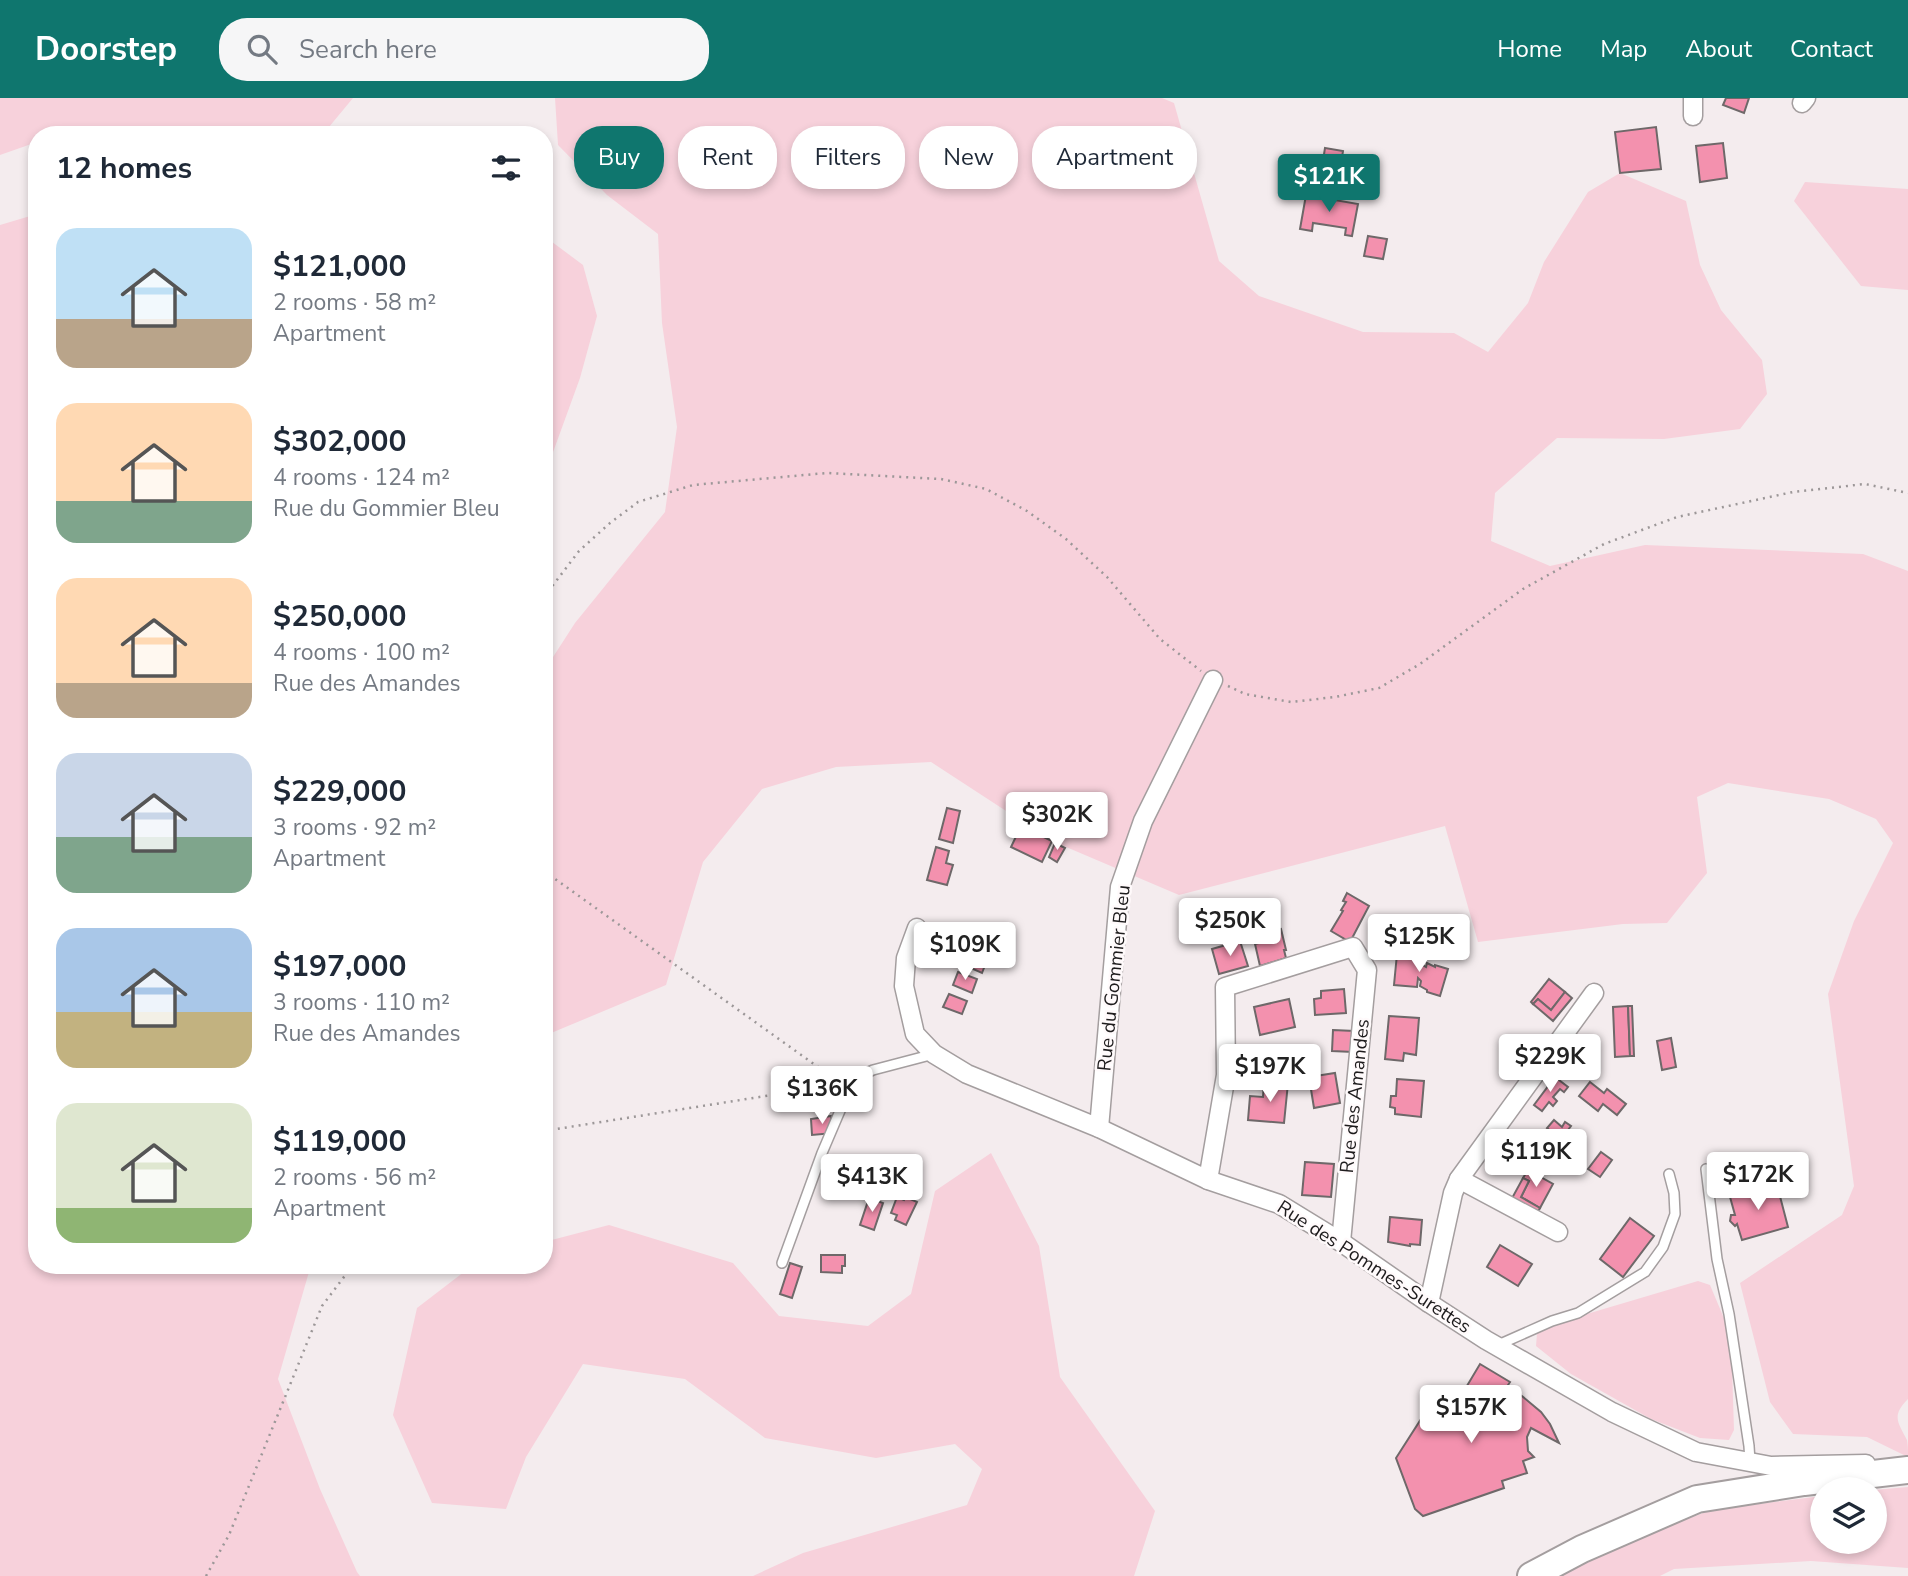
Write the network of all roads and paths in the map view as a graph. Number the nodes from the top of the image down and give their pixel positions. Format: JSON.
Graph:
{"nodes":[{"id":1,"x":1908,"y":492,"type":"edge"},
{"id":2,"x":553,"y":585,"type":"edge"},
{"id":3,"x":1213,"y":680,"type":"junction"},
{"id":4,"x":553,"y":877,"type":"edge"},
{"id":5,"x":917,"y":928,"type":"dead end"},
{"id":6,"x":1594,"y":993,"type":"dead end"},
{"id":7,"x":934,"y":1054,"type":"junction"},
{"id":8,"x":858,"y":1077,"type":"junction"},
{"id":9,"x":839,"y":1082,"type":"junction"},
{"id":10,"x":1100,"y":1128,"type":"junction"},
{"id":11,"x":553,"y":1130,"type":"edge"},
{"id":12,"x":1706,"y":1169,"type":"dead end"},
{"id":13,"x":1670,"y":1174,"type":"dead end"},
{"id":14,"x":1459,"y":1179,"type":"junction"},
{"id":15,"x":1208,"y":1180,"type":"junction"},
{"id":16,"x":1558,"y":1232,"type":"dead end"},
{"id":17,"x":1341,"y":1242,"type":"junction"},
{"id":18,"x":782,"y":1263,"type":"dead end"},
{"id":19,"x":346,"y":1274,"type":"edge"},
{"id":20,"x":1429,"y":1303,"type":"junction"},
{"id":21,"x":1497,"y":1346,"type":"junction"},
{"id":22,"x":1750,"y":1462,"type":"junction"},
{"id":23,"x":1908,"y":1468,"type":"edge"},
{"id":24,"x":206,"y":1576,"type":"edge"},
{"id":25,"x":1531,"y":1576,"type":"edge"}],
"edges":[{"from":1,"to":3,"type":"path"},
{"from":2,"to":3,"type":"path"},
{"from":3,"to":10,"type":"street","name":"Rue du Gommier Bleu"},
{"from":4,"to":9,"type":"path"},
{"from":5,"to":7,"type":"street","name":"Rue des Pommes-Surettes"},
{"from":6,"to":14,"type":"street"},
{"from":7,"to":8,"type":"lane"},
{"from":7,"to":10,"type":"street","name":"Rue des Pommes-Surettes"},
{"from":8,"to":9,"type":"path"},
{"from":8,"to":18,"type":"lane"},
{"from":9,"to":11,"type":"path"},
{"from":10,"to":15,"type":"street","name":"Rue des Pommes-Surettes"},
{"from":12,"to":22,"type":"lane"},
{"from":13,"to":21,"type":"lane"},
{"from":14,"to":16,"type":"street"},
{"from":14,"to":20,"type":"street"},
{"from":15,"to":17,"type":"street","name":"Rue des Pommes-Surettes"},
{"from":15,"to":17,"type":"street","name":"Rue des Amandes"},
{"from":17,"to":20,"type":"street","name":"Rue des Pommes-Surettes"},
{"from":19,"to":24,"type":"path"},
{"from":20,"to":21,"type":"street","name":"Rue des Pommes-Surettes"},
{"from":21,"to":22,"type":"street","name":"Rue des Pommes-Surettes"},
{"from":22,"to":23,"type":"street","name":"Rue des Pommes-Surettes"},
{"from":23,"to":25,"type":"main road"}]}
